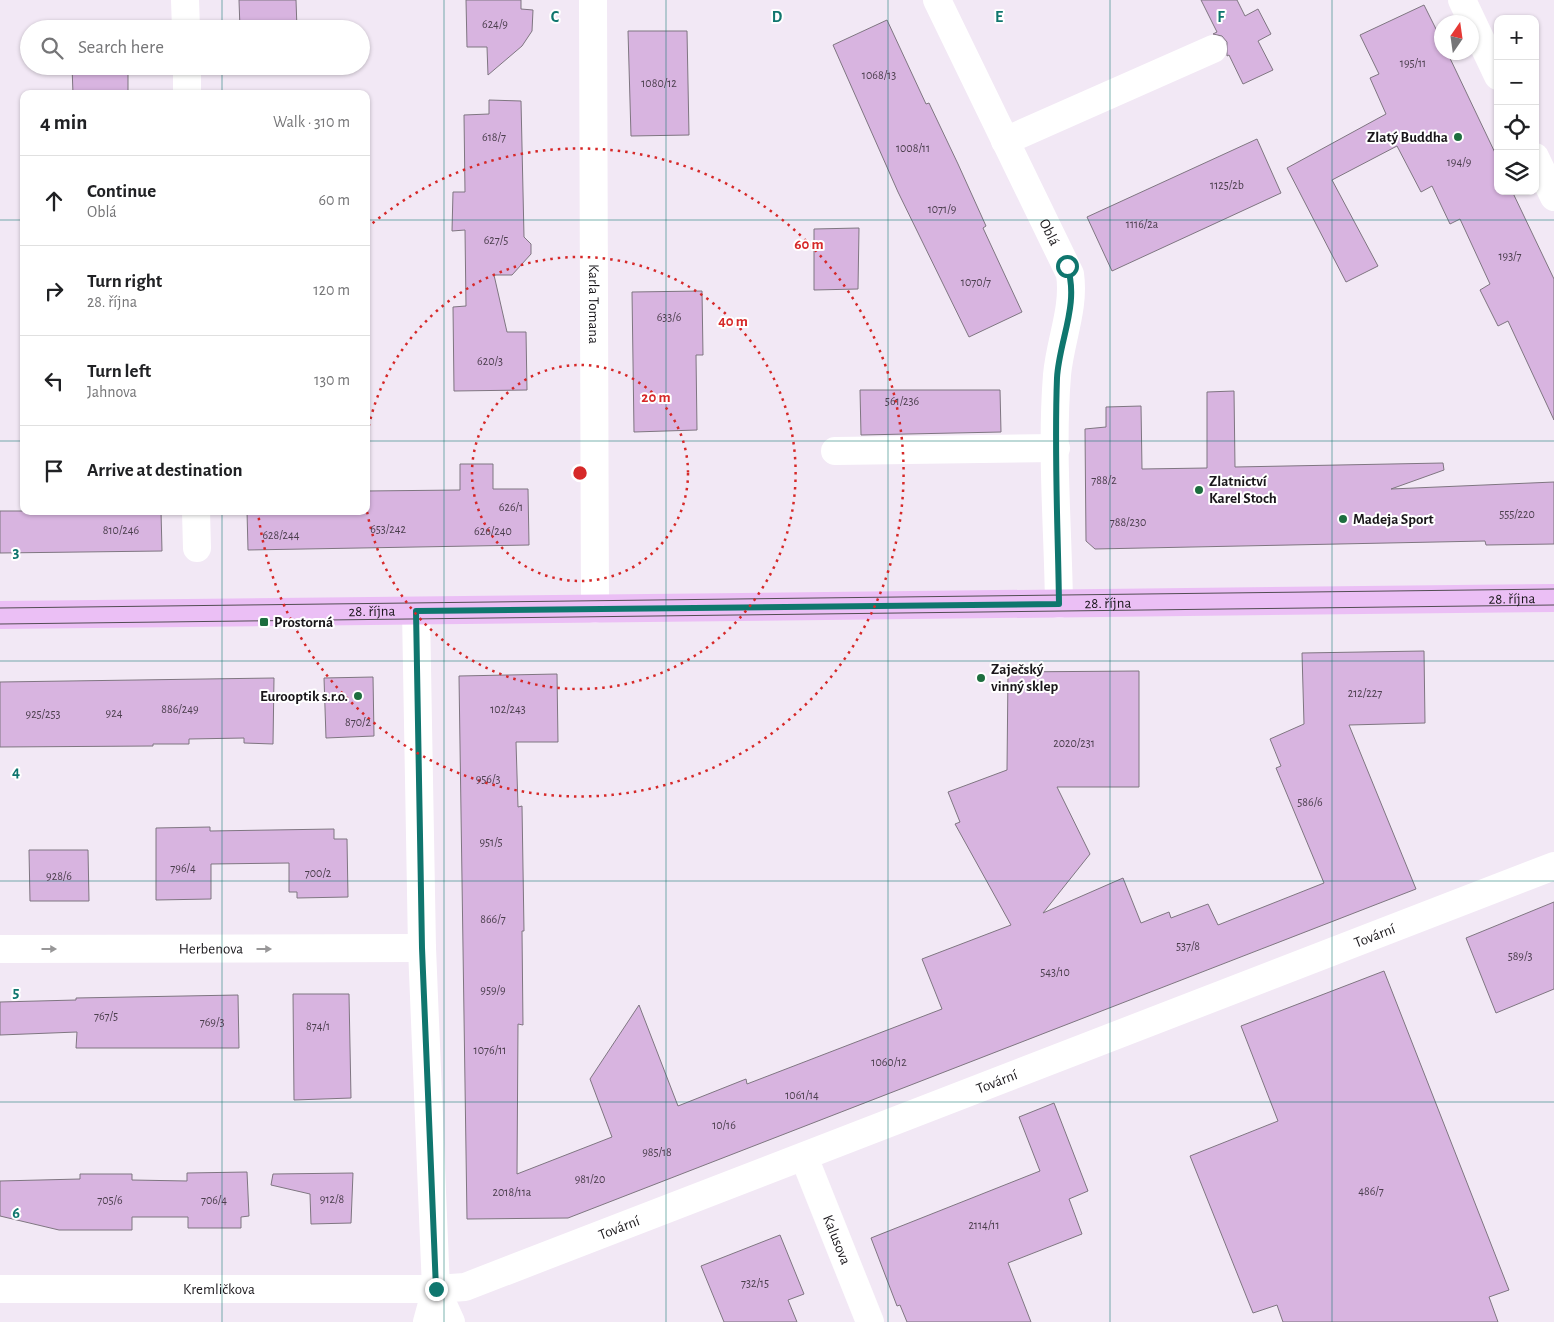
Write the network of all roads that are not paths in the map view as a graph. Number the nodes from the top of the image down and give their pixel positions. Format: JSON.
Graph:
{"nodes":[{"id":1,"x":185,"y":0,"type":"edge"},
{"id":2,"x":593,"y":0,"type":"edge"},
{"id":3,"x":937,"y":0,"type":"edge"},
{"id":4,"x":1462,"y":0,"type":"edge"},
{"id":5,"x":186,"y":20,"type":"edge"},
{"id":6,"x":1214,"y":50,"type":"dead end"},
{"id":7,"x":1494,"y":68,"type":"edge"},
{"id":8,"x":187,"y":75,"type":"edge"},
{"id":9,"x":187,"y":90,"type":"edge"},
{"id":10,"x":1005,"y":141,"type":"junction"},
{"id":11,"x":1539,"y":165,"type":"edge"},
{"id":12,"x":1554,"y":197,"type":"edge"},
{"id":13,"x":1056,"y":448,"type":"junction"},
{"id":14,"x":835,"y":451,"type":"dead end"},
{"id":15,"x":196,"y":515,"type":"edge"},
{"id":16,"x":197,"y":548,"type":"dead end"},
{"id":17,"x":1554,"y":598,"type":"edge"},
{"id":18,"x":1059,"y":604,"type":"junction"},
{"id":19,"x":595,"y":608,"type":"junction"},
{"id":20,"x":416,"y":611,"type":"junction"},
{"id":21,"x":0,"y":615,"type":"edge"},
{"id":22,"x":1554,"y":866,"type":"edge"},
{"id":23,"x":422,"y":948,"type":"junction"},
{"id":24,"x":0,"y":949,"type":"edge"},
{"id":25,"x":804,"y":1157,"type":"junction"},
{"id":26,"x":0,"y":1289,"type":"edge"},
{"id":27,"x":436,"y":1289,"type":"junction"},
{"id":28,"x":427,"y":1322,"type":"edge"},
{"id":29,"x":451,"y":1322,"type":"edge"},
{"id":30,"x":870,"y":1322,"type":"edge"}],
"edges":[{"from":1,"to":5,"type":"street"},
{"from":2,"to":19,"type":"street","name":"Karla Tomana"},
{"from":3,"to":10,"type":"street","name":"Oblá"},
{"from":4,"to":7,"type":"street"},
{"from":6,"to":10,"type":"street"},
{"from":8,"to":9,"type":"street"},
{"from":10,"to":13,"type":"street","name":"Oblá"},
{"from":11,"to":12,"type":"street"},
{"from":13,"to":14,"type":"street"},
{"from":13,"to":18,"type":"street","name":"Oblá"},
{"from":15,"to":16,"type":"street"},
{"from":17,"to":18,"type":"main road","name":"28. října"},
{"from":18,"to":19,"type":"main road","name":"28. října"},
{"from":19,"to":20,"type":"main road","name":"28. října"},
{"from":20,"to":21,"type":"main road","name":"28. října"},
{"from":20,"to":23,"type":"street"},
{"from":22,"to":25,"type":"street","name":"Tovární"},
{"from":24,"to":23,"type":"street","name":"Herbenova","one_way":true},
{"from":23,"to":27,"type":"street"},
{"from":25,"to":27,"type":"street","name":"Tovární"},
{"from":25,"to":30,"type":"street","name":"Kalusova"},
{"from":26,"to":27,"type":"street","name":"Kremličkova"},
{"from":27,"to":28,"type":"street"},
{"from":27,"to":29,"type":"street"}]}
